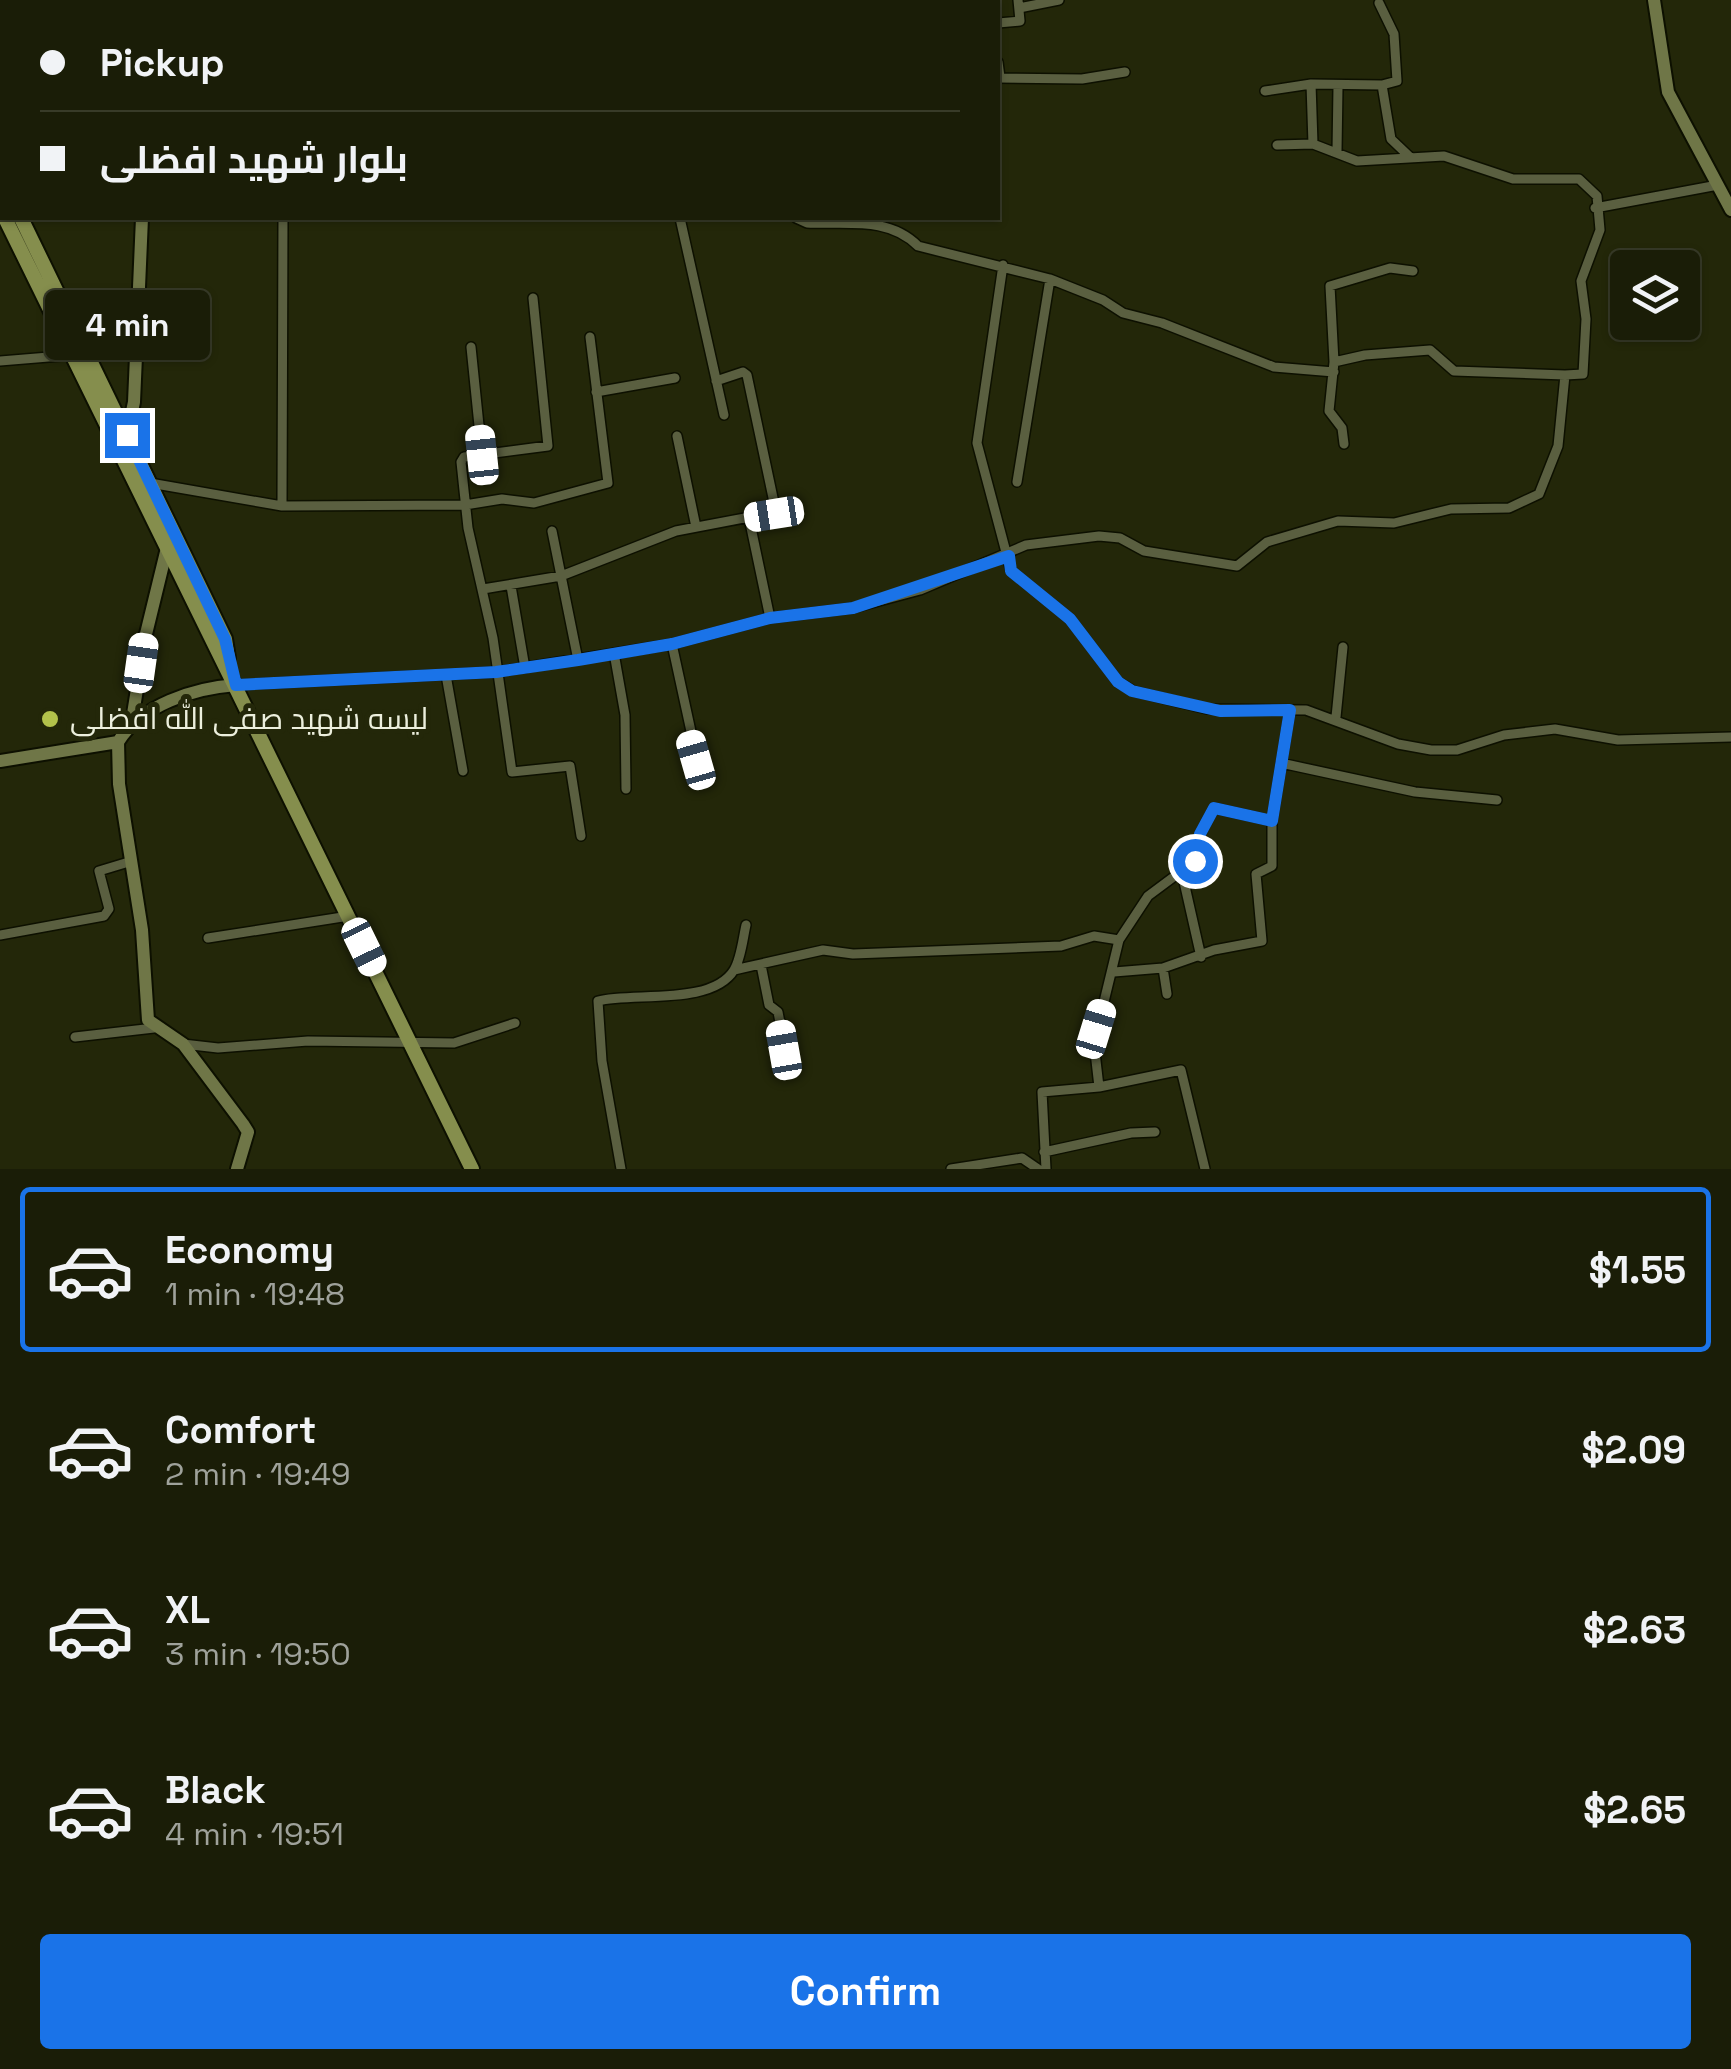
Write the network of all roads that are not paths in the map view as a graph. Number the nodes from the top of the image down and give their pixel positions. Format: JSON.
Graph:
{"nodes":[{"id":1,"x":1058,"y":0,"type":"edge"},
{"id":2,"x":1654,"y":0,"type":"edge"},
{"id":3,"x":1379,"y":3,"type":"dead end"},
{"id":4,"x":1018,"y":4,"type":"edge"},
{"id":5,"x":1000,"y":23,"type":"edge"},
{"id":6,"x":1125,"y":72,"type":"dead end"},
{"id":7,"x":1000,"y":77,"type":"edge"},
{"id":8,"x":1311,"y":84,"type":"junction"},
{"id":9,"x":1382,"y":85,"type":"junction"},
{"id":10,"x":1338,"y":87,"type":"junction"},
{"id":11,"x":1265,"y":91,"type":"dead end"},
{"id":12,"x":1313,"y":144,"type":"junction"},
{"id":13,"x":1277,"y":146,"type":"dead end"},
{"id":14,"x":1338,"y":151,"type":"junction"},
{"id":15,"x":1410,"y":158,"type":"junction"},
{"id":16,"x":1718,"y":185,"type":"junction"},
{"id":17,"x":1596,"y":208,"type":"junction"},
{"id":18,"x":1731,"y":210,"type":"edge"},
{"id":19,"x":5,"y":220,"type":"edge"},
{"id":20,"x":22,"y":220,"type":"edge"},
{"id":21,"x":142,"y":220,"type":"edge"},
{"id":22,"x":283,"y":220,"type":"edge"},
{"id":23,"x":680,"y":220,"type":"edge"},
{"id":24,"x":800,"y":220,"type":"edge"},
{"id":25,"x":1002,"y":265,"type":"junction"},
{"id":26,"x":1413,"y":270,"type":"dead end"},
{"id":27,"x":1050,"y":280,"type":"junction"},
{"id":28,"x":533,"y":298,"type":"dead end"},
{"id":29,"x":590,"y":337,"type":"dead end"},
{"id":30,"x":470,"y":347,"type":"dead end"},
{"id":31,"x":72,"y":356,"type":"junction"},
{"id":32,"x":0,"y":361,"type":"edge"},
{"id":33,"x":1334,"y":367,"type":"junction"},
{"id":34,"x":1565,"y":375,"type":"junction"},
{"id":35,"x":675,"y":378,"type":"dead end"},
{"id":36,"x":716,"y":380,"type":"junction"},
{"id":37,"x":596,"y":392,"type":"junction"},
{"id":38,"x":724,"y":416,"type":"dead end"},
{"id":39,"x":127,"y":435,"type":"junction"},
{"id":40,"x":677,"y":436,"type":"dead end"},
{"id":41,"x":1344,"y":444,"type":"dead end"},
{"id":42,"x":482,"y":455,"type":"junction"},
{"id":43,"x":1017,"y":482,"type":"dead end"},
{"id":44,"x":150,"y":483,"type":"junction"},
{"id":45,"x":465,"y":505,"type":"junction"},
{"id":46,"x":282,"y":506,"type":"junction"},
{"id":47,"x":749,"y":518,"type":"junction"},
{"id":48,"x":696,"y":527,"type":"junction"},
{"id":49,"x":552,"y":531,"type":"dead end"},
{"id":50,"x":167,"y":548,"type":"junction"},
{"id":51,"x":1009,"y":556,"type":"junction"},
{"id":52,"x":561,"y":576,"type":"junction"},
{"id":53,"x":511,"y":586,"type":"junction"},
{"id":54,"x":482,"y":589,"type":"junction"},
{"id":55,"x":770,"y":618,"type":"junction"},
{"id":56,"x":672,"y":644,"type":"junction"},
{"id":57,"x":1343,"y":646,"type":"dead end"},
{"id":58,"x":614,"y":653,"type":"junction"},
{"id":59,"x":578,"y":660,"type":"junction"},
{"id":60,"x":525,"y":668,"type":"junction"},
{"id":61,"x":496,"y":672,"type":"junction"},
{"id":62,"x":446,"y":675,"type":"junction"},
{"id":63,"x":233,"y":679,"type":"junction"},
{"id":64,"x":1290,"y":710,"type":"junction"},
{"id":65,"x":1336,"y":718,"type":"junction"},
{"id":66,"x":132,"y":720,"type":"junction"},
{"id":67,"x":1731,"y":736,"type":"edge"},
{"id":68,"x":118,"y":742,"type":"junction"},
{"id":69,"x":0,"y":761,"type":"edge"},
{"id":70,"x":1281,"y":763,"type":"junction"},
{"id":71,"x":463,"y":771,"type":"dead end"},
{"id":72,"x":702,"y":782,"type":"dead end"},
{"id":73,"x":626,"y":789,"type":"dead end"},
{"id":74,"x":1497,"y":800,"type":"dead end"},
{"id":75,"x":1272,"y":821,"type":"junction"},
{"id":76,"x":581,"y":836,"type":"dead end"},
{"id":77,"x":132,"y":861,"type":"junction"},
{"id":78,"x":1182,"y":873,"type":"junction"},
{"id":79,"x":349,"y":916,"type":"junction"},
{"id":80,"x":746,"y":924,"type":"dead end"},
{"id":81,"x":0,"y":935,"type":"edge"},
{"id":82,"x":208,"y":938,"type":"dead end"},
{"id":83,"x":1120,"y":940,"type":"junction"},
{"id":84,"x":1201,"y":956,"type":"junction"},
{"id":85,"x":761,"y":965,"type":"junction"},
{"id":86,"x":1163,"y":968,"type":"junction"},
{"id":87,"x":734,"y":970,"type":"junction"},
{"id":88,"x":1114,"y":972,"type":"junction"},
{"id":89,"x":1167,"y":994,"type":"dead end"},
{"id":90,"x":515,"y":1023,"type":"dead end"},
{"id":91,"x":154,"y":1028,"type":"junction"},
{"id":92,"x":75,"y":1037,"type":"dead end"},
{"id":93,"x":411,"y":1041,"type":"junction"},
{"id":94,"x":183,"y":1044,"type":"junction"},
{"id":95,"x":784,"y":1050,"type":"dead end"},
{"id":96,"x":1099,"y":1087,"type":"junction"},
{"id":97,"x":1155,"y":1132,"type":"dead end"},
{"id":98,"x":1044,"y":1152,"type":"junction"},
{"id":99,"x":237,"y":1169,"type":"edge"},
{"id":100,"x":472,"y":1169,"type":"edge"},
{"id":101,"x":621,"y":1169,"type":"edge"},
{"id":102,"x":950,"y":1169,"type":"edge"},
{"id":103,"x":1038,"y":1169,"type":"edge"},
{"id":104,"x":1046,"y":1169,"type":"edge"},
{"id":105,"x":1205,"y":1169,"type":"edge"}],
"edges":[{"from":1,"to":4,"type":"street"},
{"from":2,"to":16,"type":"main road"},
{"from":3,"to":9,"type":"street"},
{"from":4,"to":5,"type":"street"},
{"from":6,"to":7,"type":"street"},
{"from":8,"to":10,"type":"street"},
{"from":8,"to":11,"type":"street"},
{"from":8,"to":12,"type":"street"},
{"from":9,"to":10,"type":"street"},
{"from":9,"to":15,"type":"street"},
{"from":10,"to":14,"type":"street"},
{"from":12,"to":13,"type":"street"},
{"from":12,"to":14,"type":"street"},
{"from":14,"to":15,"type":"street"},
{"from":15,"to":17,"type":"street"},
{"from":16,"to":17,"type":"street"},
{"from":16,"to":18,"type":"main road"},
{"from":17,"to":34,"type":"street"},
{"from":19,"to":31,"type":"main road"},
{"from":20,"to":39,"type":"main road"},
{"from":21,"to":39,"type":"main road"},
{"from":22,"to":46,"type":"street"},
{"from":23,"to":36,"type":"street"},
{"from":24,"to":25,"type":"street"},
{"from":25,"to":27,"type":"street"},
{"from":25,"to":51,"type":"street"},
{"from":26,"to":33,"type":"street"},
{"from":27,"to":33,"type":"street"},
{"from":27,"to":43,"type":"street"},
{"from":28,"to":42,"type":"street"},
{"from":29,"to":37,"type":"street"},
{"from":30,"to":42,"type":"street"},
{"from":31,"to":32,"type":"street"},
{"from":31,"to":50,"type":"main road"},
{"from":33,"to":34,"type":"street"},
{"from":33,"to":41,"type":"street"},
{"from":34,"to":51,"type":"street"},
{"from":35,"to":37,"type":"street"},
{"from":36,"to":38,"type":"street"},
{"from":36,"to":47,"type":"street"},
{"from":37,"to":45,"type":"street"},
{"from":39,"to":44,"type":"main road"},
{"from":40,"to":48,"type":"street"},
{"from":42,"to":45,"type":"street"},
{"from":44,"to":46,"type":"street"},
{"from":44,"to":63,"type":"main road"},
{"from":45,"to":46,"type":"street"},
{"from":45,"to":54,"type":"street"},
{"from":47,"to":48,"type":"street"},
{"from":47,"to":55,"type":"street"},
{"from":48,"to":52,"type":"street"},
{"from":49,"to":52,"type":"street"},
{"from":50,"to":63,"type":"main road"},
{"from":50,"to":66,"type":"main road"},
{"from":51,"to":55,"type":"street"},
{"from":51,"to":64,"type":"street"},
{"from":52,"to":53,"type":"street"},
{"from":52,"to":59,"type":"street"},
{"from":53,"to":54,"type":"street"},
{"from":53,"to":60,"type":"street"},
{"from":54,"to":61,"type":"street"},
{"from":55,"to":56,"type":"street"},
{"from":56,"to":58,"type":"street"},
{"from":56,"to":72,"type":"street"},
{"from":57,"to":65,"type":"street"},
{"from":58,"to":59,"type":"street"},
{"from":58,"to":73,"type":"street"},
{"from":59,"to":60,"type":"street"},
{"from":60,"to":61,"type":"street"},
{"from":61,"to":62,"type":"street"},
{"from":61,"to":76,"type":"street"},
{"from":62,"to":63,"type":"street"},
{"from":62,"to":71,"type":"street"},
{"from":63,"to":66,"type":"main road"},
{"from":63,"to":79,"type":"main road"},
{"from":64,"to":65,"type":"street"},
{"from":64,"to":70,"type":"street"},
{"from":65,"to":67,"type":"street"},
{"from":66,"to":68,"type":"main road"},
{"from":68,"to":69,"type":"main road"},
{"from":68,"to":77,"type":"main road"},
{"from":70,"to":74,"type":"street"},
{"from":70,"to":75,"type":"street"},
{"from":75,"to":78,"type":"street"},
{"from":75,"to":84,"type":"street"},
{"from":77,"to":81,"type":"street"},
{"from":77,"to":91,"type":"main road"},
{"from":78,"to":83,"type":"street"},
{"from":78,"to":84,"type":"street"},
{"from":79,"to":82,"type":"street"},
{"from":79,"to":93,"type":"main road"},
{"from":80,"to":87,"type":"street"},
{"from":83,"to":85,"type":"street"},
{"from":83,"to":88,"type":"street"},
{"from":84,"to":86,"type":"street"},
{"from":85,"to":87,"type":"street"},
{"from":85,"to":95,"type":"street"},
{"from":86,"to":88,"type":"street"},
{"from":86,"to":89,"type":"street"},
{"from":87,"to":101,"type":"street"},
{"from":88,"to":96,"type":"street"},
{"from":90,"to":93,"type":"street"},
{"from":91,"to":92,"type":"street"},
{"from":91,"to":94,"type":"main road"},
{"from":93,"to":94,"type":"street"},
{"from":93,"to":100,"type":"main road"},
{"from":94,"to":99,"type":"main road"},
{"from":96,"to":98,"type":"street"},
{"from":96,"to":105,"type":"street"},
{"from":97,"to":98,"type":"street"},
{"from":98,"to":104,"type":"street"},
{"from":102,"to":103,"type":"street"}]}
